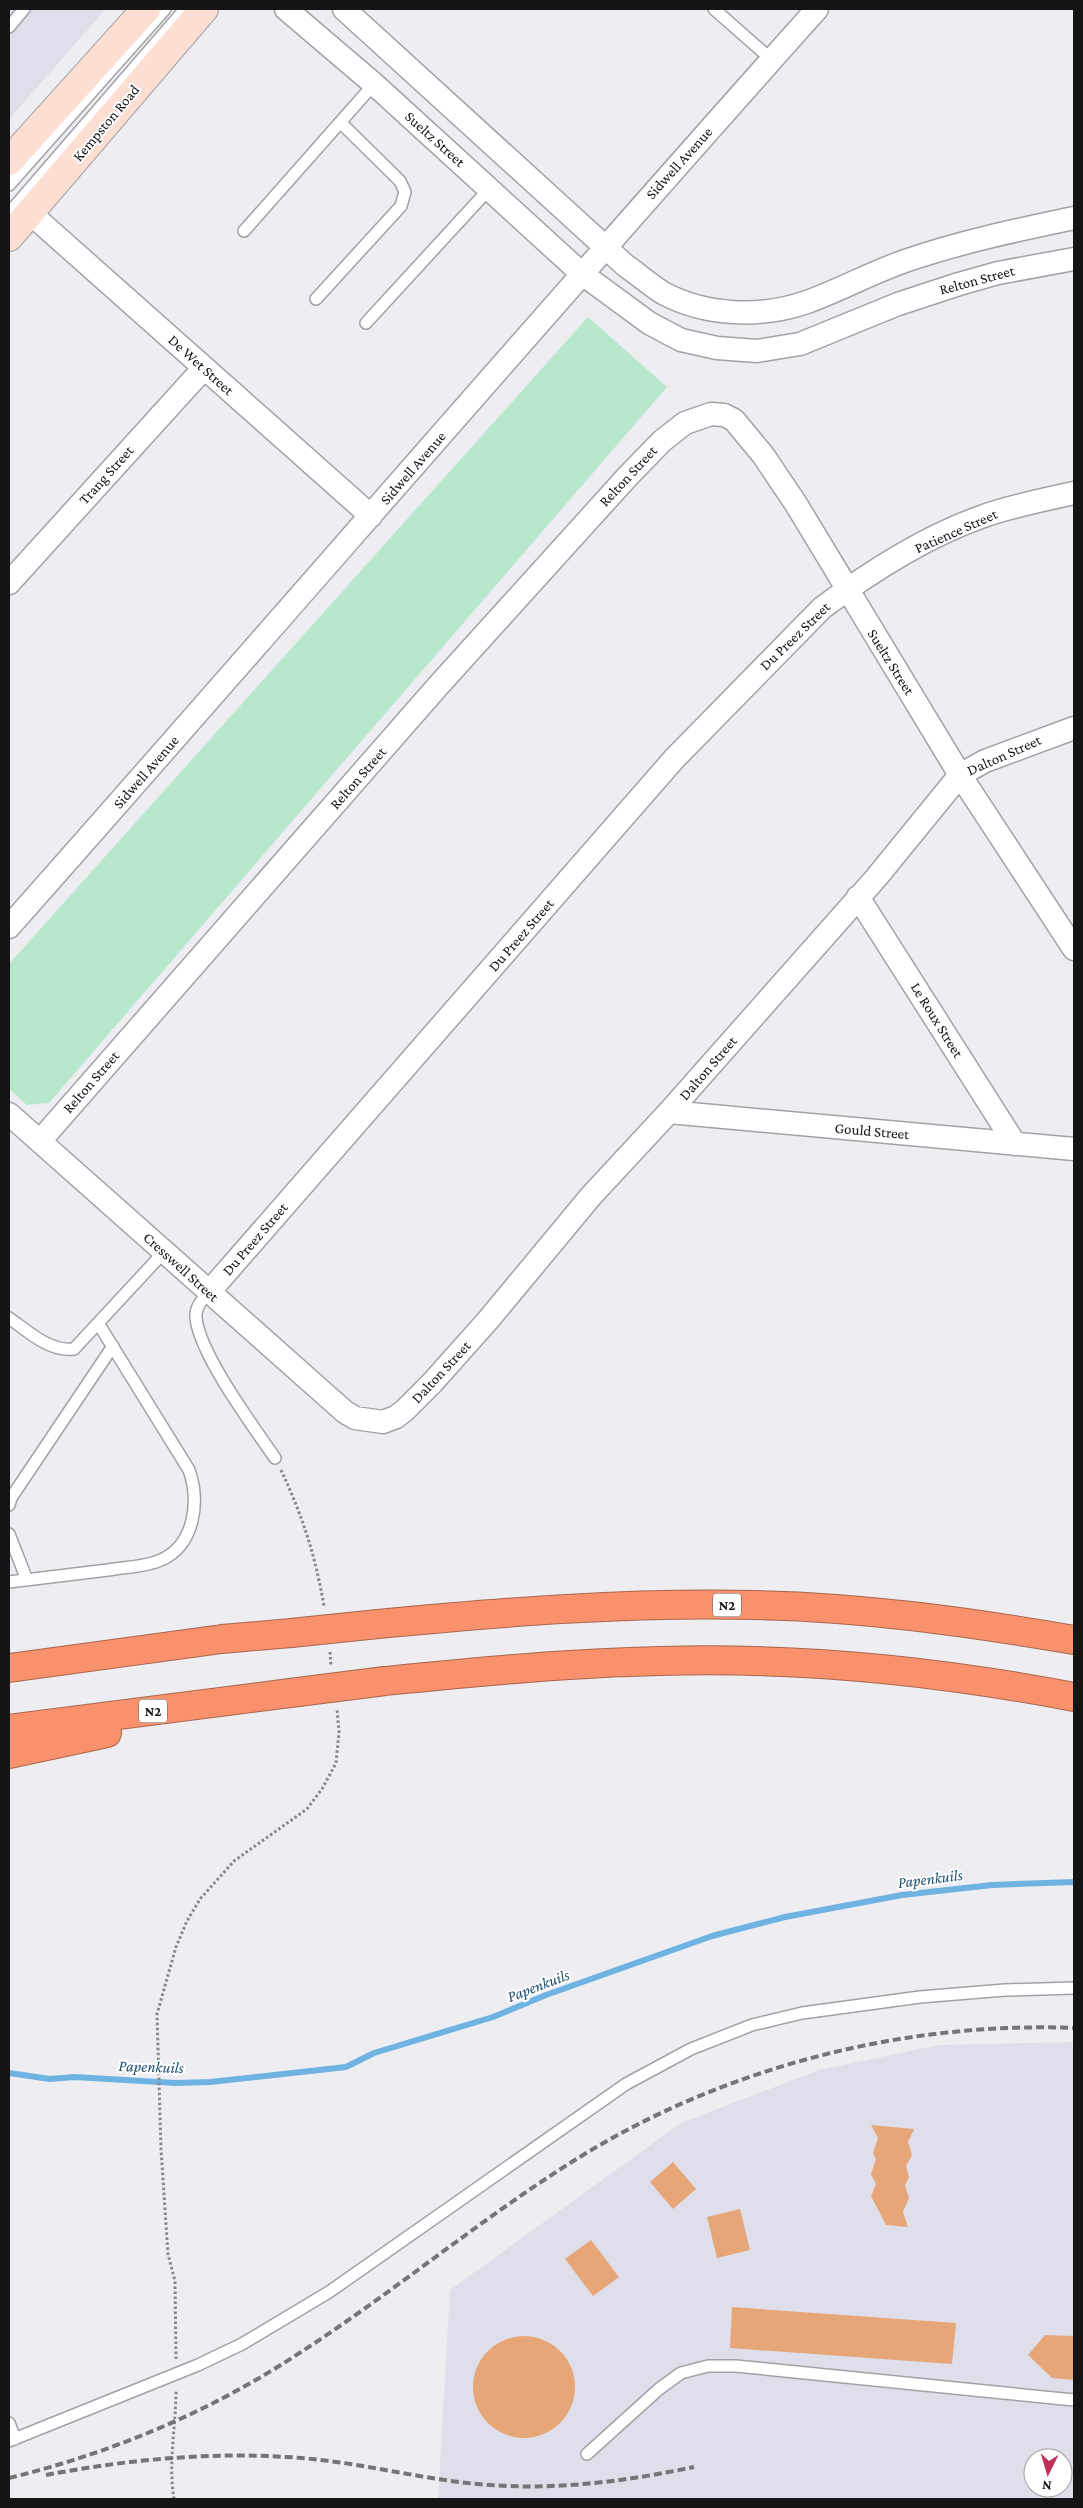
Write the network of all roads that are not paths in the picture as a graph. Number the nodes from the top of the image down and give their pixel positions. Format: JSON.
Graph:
{"nodes":[{"id":1,"x":24,"y":9,"type":"edge"},
{"id":2,"x":146,"y":9,"type":"edge"},
{"id":3,"x":166,"y":9,"type":"edge"},
{"id":4,"x":185,"y":9,"type":"edge"},
{"id":5,"x":204,"y":9,"type":"edge"},
{"id":6,"x":286,"y":9,"type":"edge"},
{"id":7,"x":344,"y":9,"type":"edge"},
{"id":8,"x":714,"y":9,"type":"edge"},
{"id":9,"x":817,"y":9,"type":"edge"},
{"id":10,"x":9,"y":27,"type":"edge"},
{"id":11,"x":772,"y":60,"type":"junction"},
{"id":12,"x":374,"y":84,"type":"junction"},
{"id":13,"x":340,"y":122,"type":"junction"},
{"id":14,"x":9,"y":161,"type":"edge"},
{"id":15,"x":9,"y":185,"type":"edge"},
{"id":16,"x":490,"y":188,"type":"junction"},
{"id":17,"x":19,"y":213,"type":"edge"},
{"id":18,"x":1074,"y":218,"type":"edge"},
{"id":19,"x":244,"y":231,"type":"dead end"},
{"id":20,"x":9,"y":237,"type":"edge"},
{"id":21,"x":605,"y":246,"type":"junction"},
{"id":22,"x":1074,"y":259,"type":"edge"},
{"id":23,"x":581,"y":273,"type":"junction"},
{"id":24,"x":316,"y":299,"type":"dead end"},
{"id":25,"x":366,"y":323,"type":"dead end"},
{"id":26,"x":204,"y":368,"type":"junction"},
{"id":27,"x":685,"y":423,"type":"joint"},
{"id":28,"x":1074,"y":493,"type":"edge"},
{"id":29,"x":372,"y":516,"type":"junction"},
{"id":30,"x":9,"y":583,"type":"edge"},
{"id":31,"x":846,"y":590,"type":"junction"},
{"id":32,"x":1074,"y":728,"type":"edge"},
{"id":33,"x":960,"y":775,"type":"junction"},
{"id":34,"x":858,"y":897,"type":"junction"},
{"id":35,"x":9,"y":927,"type":"edge"},
{"id":36,"x":1074,"y":949,"type":"edge"},
{"id":37,"x":670,"y":1112,"type":"junction"},
{"id":38,"x":9,"y":1114,"type":"edge"},
{"id":39,"x":40,"y":1141,"type":"junction"},
{"id":40,"x":1014,"y":1144,"type":"junction"},
{"id":41,"x":1074,"y":1149,"type":"edge"},
{"id":42,"x":164,"y":1252,"type":"junction"},
{"id":43,"x":209,"y":1292,"type":"junction"},
{"id":44,"x":10,"y":1322,"type":"edge"},
{"id":45,"x":98,"y":1323,"type":"junction"},
{"id":46,"x":113,"y":1346,"type":"junction"},
{"id":47,"x":355,"y":1418,"type":"joint"},
{"id":48,"x":275,"y":1458,"type":"road end"},
{"id":49,"x":9,"y":1505,"type":"edge"},
{"id":50,"x":9,"y":1534,"type":"edge"},
{"id":51,"x":27,"y":1580,"type":"junction"},
{"id":52,"x":9,"y":1582,"type":"edge"},
{"id":53,"x":222,"y":1638,"type":"junction"},
{"id":54,"x":1074,"y":1640,"type":"edge"},
{"id":55,"x":9,"y":1658,"type":"edge"},
{"id":56,"x":9,"y":1668,"type":"edge"},
{"id":57,"x":291,"y":1693,"type":"junction"},
{"id":58,"x":1074,"y":1697,"type":"edge"},
{"id":59,"x":9,"y":1729,"type":"edge"},
{"id":60,"x":9,"y":1754,"type":"edge"},
{"id":61,"x":1074,"y":1988,"type":"edge"},
{"id":62,"x":1074,"y":2400,"type":"edge"},
{"id":63,"x":9,"y":2423,"type":"edge"},
{"id":64,"x":12,"y":2440,"type":"edge"},
{"id":65,"x":587,"y":2454,"type":"dead end"}],
"edges":[{"from":1,"to":10,"type":"lane"},
{"from":2,"to":14,"type":"main road"},
{"from":3,"to":15,"type":"lane"},
{"from":4,"to":17,"type":"lane"},
{"from":5,"to":17,"type":"main road","name":"Kempston Road"},
{"from":6,"to":12,"type":"street","name":"Sueltz Street"},
{"from":7,"to":21,"type":"street"},
{"from":8,"to":11,"type":"lane"},
{"from":9,"to":11,"type":"street","name":"Sidwell Avenue"},
{"from":11,"to":21,"type":"street","name":"Sidwell Avenue"},
{"from":12,"to":13,"type":"lane"},
{"from":12,"to":16,"type":"street","name":"Sueltz Street"},
{"from":13,"to":19,"type":"lane"},
{"from":13,"to":24,"type":"lane"},
{"from":16,"to":23,"type":"street","name":"Sueltz Street"},
{"from":16,"to":25,"type":"lane"},
{"from":17,"to":20,"type":"main road","name":"Kempston Road"},
{"from":17,"to":26,"type":"street","name":"De Wet Street"},
{"from":18,"to":21,"type":"street"},
{"from":21,"to":23,"type":"street","name":"Sidwell Avenue"},
{"from":22,"to":23,"type":"street","name":"Relton Street"},
{"from":23,"to":29,"type":"street","name":"Sidwell Avenue"},
{"from":26,"to":29,"type":"street","name":"De Wet Street"},
{"from":26,"to":30,"type":"street","name":"Trang Street"},
{"from":27,"to":31,"type":"street","name":"Sueltz Street"},
{"from":27,"to":39,"type":"street","name":"Relton Street"},
{"from":28,"to":31,"type":"street","name":"Patience Street"},
{"from":29,"to":35,"type":"street","name":"Sidwell Avenue"},
{"from":31,"to":33,"type":"street","name":"Sueltz Street"},
{"from":31,"to":43,"type":"street","name":"Du Preez Street"},
{"from":32,"to":33,"type":"street","name":"Dalton Street"},
{"from":33,"to":34,"type":"street","name":"Dalton Street"},
{"from":33,"to":36,"type":"street","name":"Sueltz Street"},
{"from":34,"to":37,"type":"street","name":"Dalton Street"},
{"from":34,"to":40,"type":"street","name":"Le Roux Street"},
{"from":37,"to":40,"type":"street","name":"Gould Street"},
{"from":37,"to":47,"type":"street","name":"Dalton Street"},
{"from":38,"to":39,"type":"street","name":"Cresswell Street"},
{"from":39,"to":42,"type":"street","name":"Cresswell Street"},
{"from":40,"to":41,"type":"street","name":"Gould Street"},
{"from":42,"to":43,"type":"street","name":"Cresswell Street"},
{"from":42,"to":45,"type":"lane"},
{"from":43,"to":47,"type":"street","name":"Cresswell Street"},
{"from":43,"to":48,"type":"lane"},
{"from":44,"to":45,"type":"lane"},
{"from":45,"to":46,"type":"lane"},
{"from":46,"to":49,"type":"lane"},
{"from":46,"to":51,"type":"lane"},
{"from":50,"to":51,"type":"lane"},
{"from":51,"to":52,"type":"lane"},
{"from":53,"to":54,"type":"highway","number":"N2","bridge":true},
{"from":53,"to":55,"type":"highway"},
{"from":53,"to":56,"type":"highway","number":"N2"},
{"from":57,"to":58,"type":"highway","number":"N2","bridge":true},
{"from":57,"to":59,"type":"highway","number":"N2"},
{"from":57,"to":60,"type":"highway"},
{"from":61,"to":64,"type":"lane"},
{"from":62,"to":65,"type":"lane"},
{"from":63,"to":64,"type":"lane"}]}
